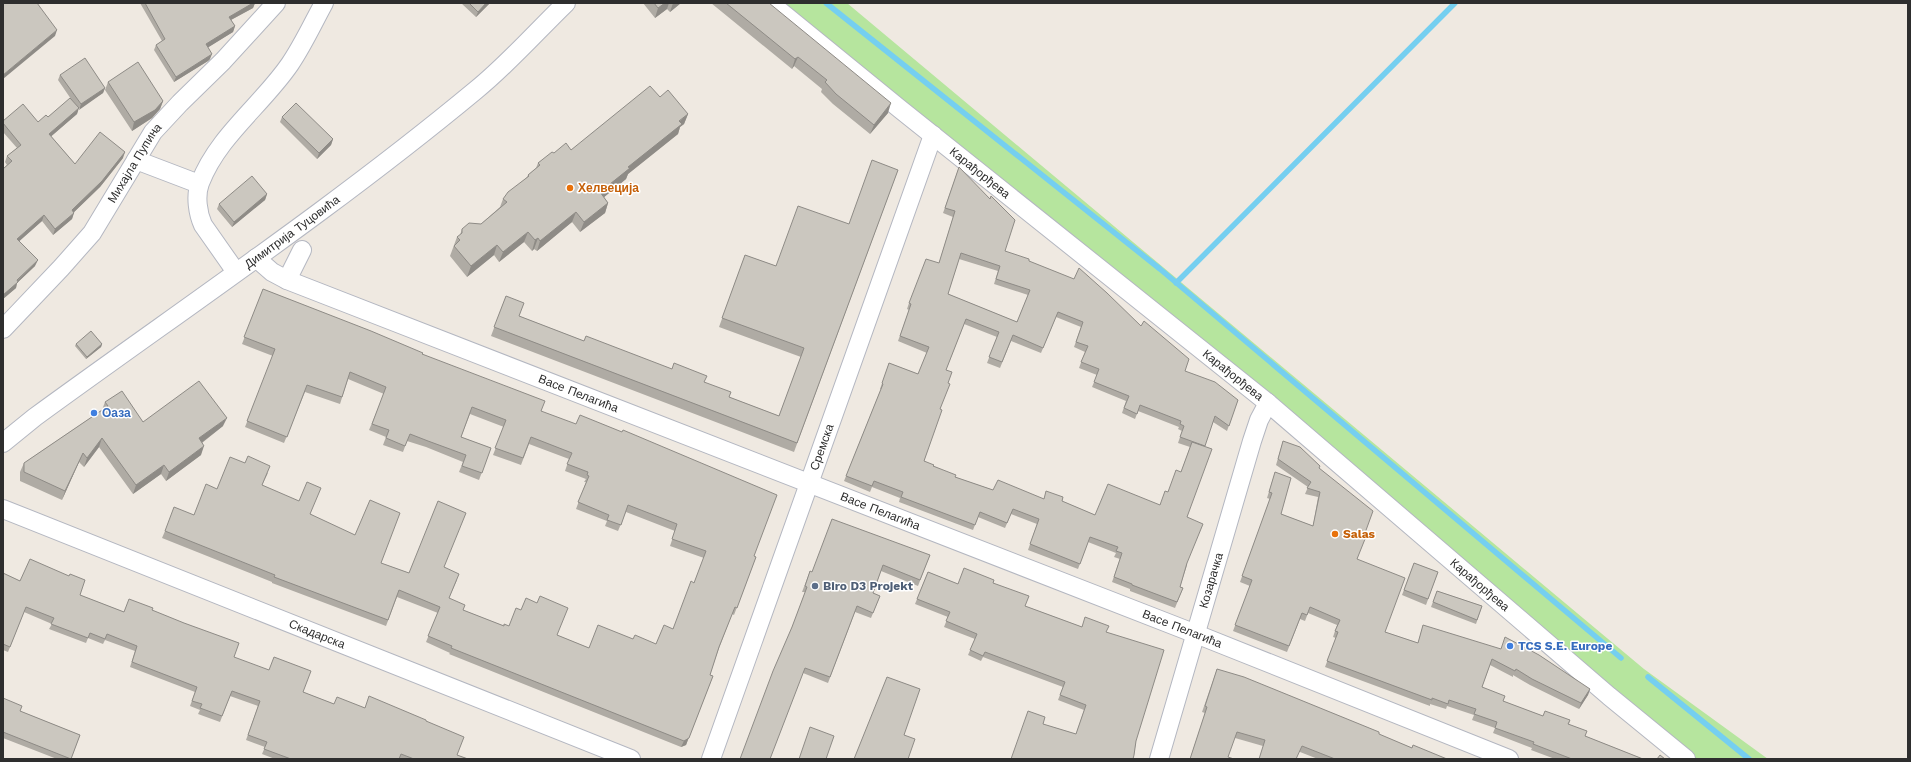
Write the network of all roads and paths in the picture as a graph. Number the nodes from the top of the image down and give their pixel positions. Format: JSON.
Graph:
{"nodes":[{"id":1,"x":275,"y":3,"type":"edge"},
{"id":2,"x":324,"y":3,"type":"edge"},
{"id":3,"x":566,"y":3,"type":"edge"},
{"id":4,"x":770,"y":3,"type":"edge"},
{"id":5,"x":933,"y":135,"type":"junction"},
{"id":6,"x":142,"y":162,"type":"junction"},
{"id":7,"x":199,"y":184,"type":"junction"},
{"id":8,"x":302,"y":250,"type":"dead end"},
{"id":9,"x":256,"y":258,"type":"junction"},
{"id":10,"x":236,"y":272,"type":"junction"},
{"id":11,"x":287,"y":280,"type":"junction"},
{"id":12,"x":3,"y":329,"type":"edge"},
{"id":13,"x":1268,"y":403,"type":"junction"},
{"id":14,"x":3,"y":443,"type":"edge"},
{"id":15,"x":809,"y":484,"type":"junction"},
{"id":16,"x":3,"y":509,"type":"edge"},
{"id":17,"x":1196,"y":634,"type":"junction"},
{"id":18,"x":630,"y":759,"type":"edge"},
{"id":19,"x":711,"y":759,"type":"edge"},
{"id":20,"x":1159,"y":759,"type":"edge"},
{"id":21,"x":1509,"y":759,"type":"edge"},
{"id":22,"x":1686,"y":759,"type":"edge"}],
"edges":[{"from":1,"to":6,"type":"street","name":"Михајла Пупина"},
{"from":2,"to":7,"type":"street"},
{"from":3,"to":9,"type":"street","name":"Димитрија Туцовића"},
{"from":4,"to":5,"type":"street","name":"Карађорђева"},
{"from":5,"to":13,"type":"street","name":"Карађорђева"},
{"from":5,"to":15,"type":"street","name":"Сремска"},
{"from":6,"to":7,"type":"street"},
{"from":6,"to":12,"type":"street","name":"Михајла Пупина"},
{"from":7,"to":10,"type":"street"},
{"from":8,"to":11,"type":"street"},
{"from":9,"to":10,"type":"street","name":"Димитрија Туцовића"},
{"from":9,"to":11,"type":"street","name":"Васе Пелагића"},
{"from":10,"to":14,"type":"street","name":"Димитрија Туцовића"},
{"from":11,"to":15,"type":"street","name":"Васе Пелагића"},
{"from":13,"to":17,"type":"street","name":"Козарачка"},
{"from":13,"to":22,"type":"street","name":"Карађорђева"},
{"from":15,"to":17,"type":"street","name":"Васе Пелагића"},
{"from":15,"to":19,"type":"street","name":"Сремска"},
{"from":16,"to":18,"type":"street","name":"Скадарска"},
{"from":17,"to":20,"type":"street","name":"Козарачка"},
{"from":17,"to":21,"type":"street","name":"Васе Пелагића"}]}
